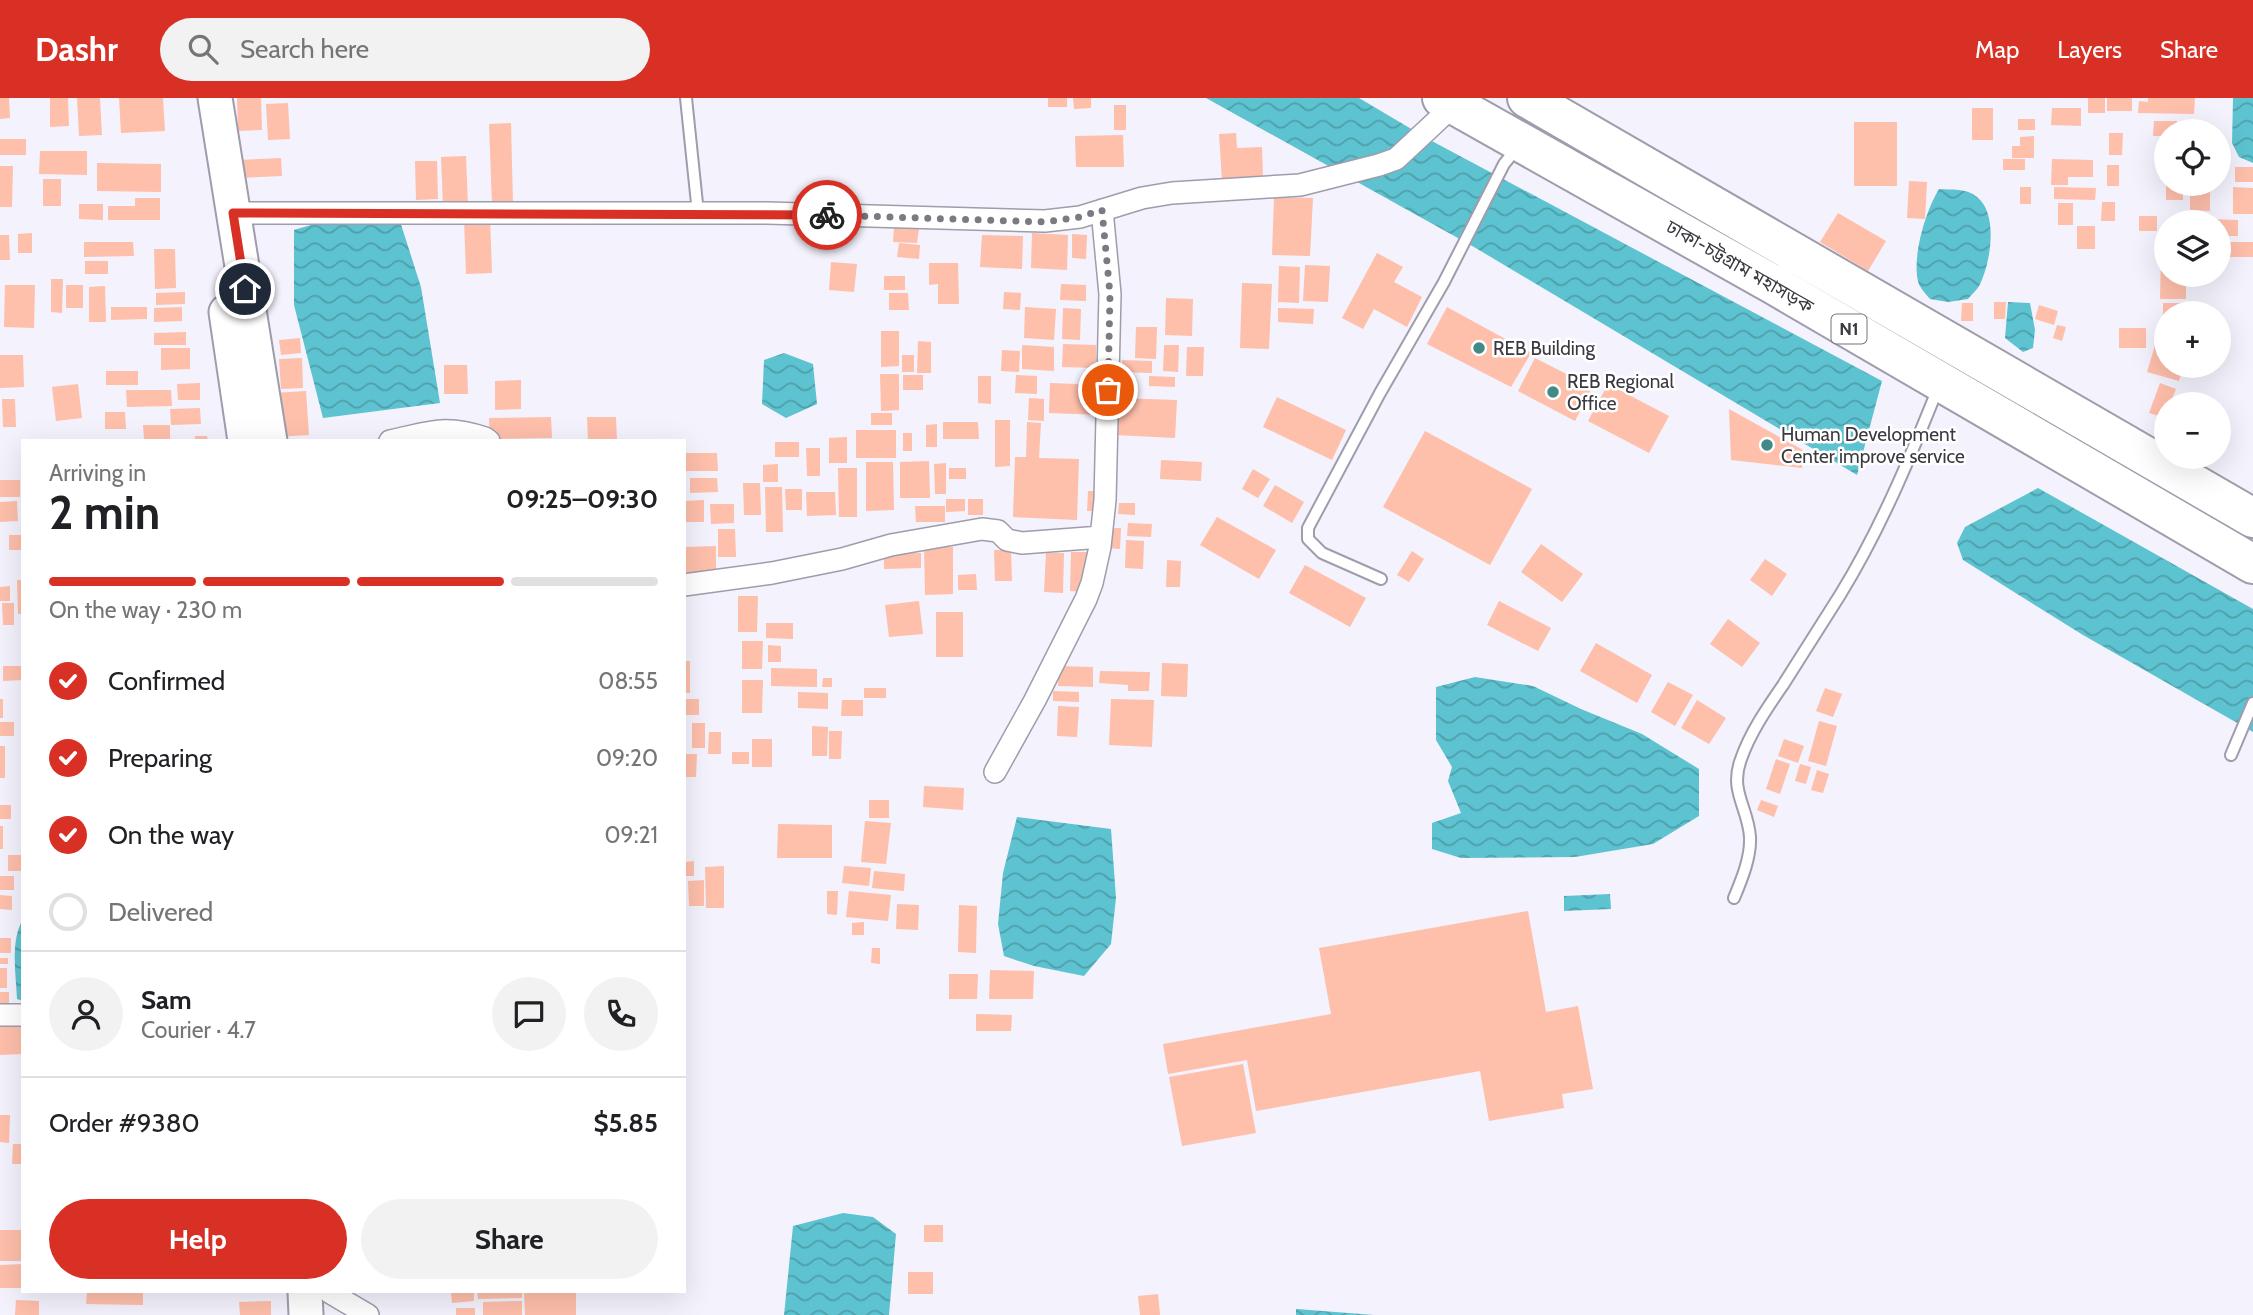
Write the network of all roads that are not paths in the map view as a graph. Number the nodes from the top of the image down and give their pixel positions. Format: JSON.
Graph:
{"nodes":[{"id":1,"x":191,"y":98,"type":"edge"},
{"id":2,"x":215,"y":98,"type":"edge"},
{"id":3,"x":685,"y":98,"type":"edge"},
{"id":4,"x":1527,"y":98,"type":"edge"},
{"id":5,"x":1459,"y":103,"type":"edge"},
{"id":6,"x":1521,"y":143,"type":"junction"},
{"id":7,"x":1102,"y":210,"type":"junction"},
{"id":8,"x":233,"y":213,"type":"junction"},
{"id":9,"x":698,"y":213,"type":"junction"},
{"id":10,"x":1941,"y":382,"type":"junction"},
{"id":11,"x":245,"y":439,"type":"edge"},
{"id":12,"x":270,"y":439,"type":"edge"},
{"id":13,"x":399,"y":439,"type":"edge"},
{"id":14,"x":486,"y":439,"type":"edge"},
{"id":15,"x":2253,"y":517,"type":"edge"},
{"id":16,"x":1101,"y":537,"type":"junction"},
{"id":17,"x":2253,"y":564,"type":"edge"},
{"id":18,"x":1381,"y":579,"type":"dead end"},
{"id":19,"x":686,"y":585,"type":"edge"},
{"id":20,"x":2253,"y":703,"type":"edge"},
{"id":21,"x":2231,"y":755,"type":"dead end"},
{"id":22,"x":995,"y":772,"type":"dead end"},
{"id":23,"x":1734,"y":898,"type":"dead end"},
{"id":24,"x":0,"y":1015,"type":"edge"},
{"id":25,"x":21,"y":1015,"type":"edge"},
{"id":26,"x":305,"y":1293,"type":"edge"},
{"id":27,"x":328,"y":1293,"type":"edge"},
{"id":28,"x":330,"y":1293,"type":"edge"},
{"id":29,"x":306,"y":1315,"type":"edge"},
{"id":30,"x":327,"y":1315,"type":"edge"},
{"id":31,"x":368,"y":1315,"type":"edge"}],
"edges":[{"from":1,"to":11,"type":"main road"},
{"from":2,"to":8,"type":"main road"},
{"from":3,"to":9,"type":"lane"},
{"from":4,"to":15,"type":"highway","name":"ঢাকা-চট্টগ্রাম মহাসড়ক","number":"N1"},
{"from":5,"to":6,"type":"highway","name":"ঢাকা-চট্টগ্রাম মহাসড়ক","number":"N1"},
{"from":5,"to":7,"type":"street"},
{"from":6,"to":10,"type":"highway","name":"ঢাকা-চট্টগ্রাম মহাসড়ক","number":"N1"},
{"from":6,"to":18,"type":"lane"},
{"from":7,"to":9,"type":"street"},
{"from":7,"to":16,"type":"street"},
{"from":8,"to":9,"type":"street"},
{"from":8,"to":12,"type":"main road"},
{"from":10,"to":17,"type":"highway","name":"ঢাকা-চট্টগ্রাম মহাসড়ক","number":"N1"},
{"from":10,"to":23,"type":"lane"},
{"from":13,"to":14,"type":"street"},
{"from":16,"to":19,"type":"street"},
{"from":16,"to":22,"type":"street"},
{"from":20,"to":21,"type":"lane"},
{"from":24,"to":25,"type":"street"},
{"from":26,"to":29,"type":"main road"},
{"from":27,"to":30,"type":"main road"},
{"from":28,"to":31,"type":"street"}]}
